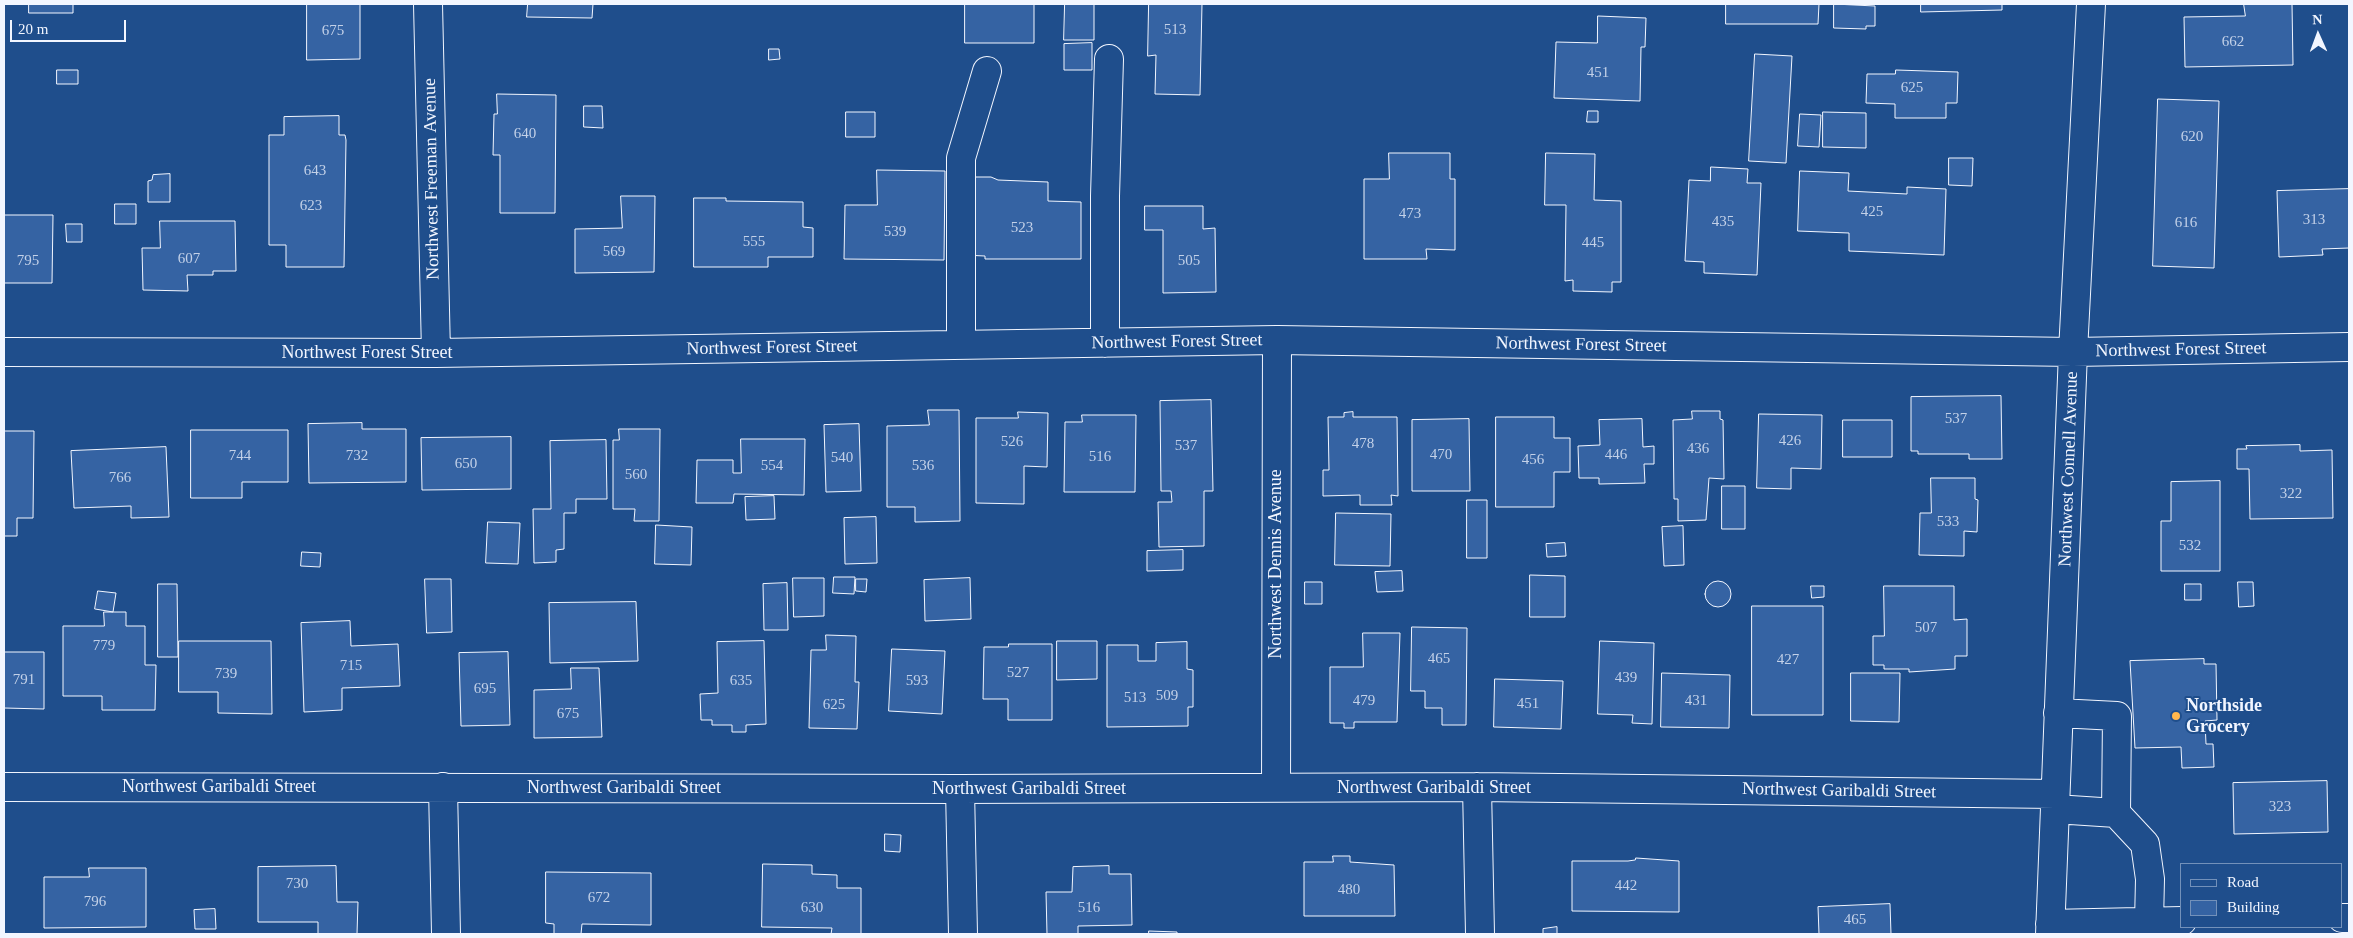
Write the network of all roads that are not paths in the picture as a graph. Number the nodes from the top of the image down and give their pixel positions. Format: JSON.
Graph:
{"nodes":[{"id":1,"x":428,"y":4,"type":"edge"},
{"id":2,"x":2091,"y":4,"type":"edge"},
{"id":3,"x":1109,"y":59,"type":"dead end"},
{"id":4,"x":987,"y":72,"type":"dead end"},
{"id":5,"x":1277,"y":340,"type":"junction"},
{"id":6,"x":1105,"y":343,"type":"junction"},
{"id":7,"x":961,"y":346,"type":"junction"},
{"id":8,"x":2349,"y":348,"type":"edge"},
{"id":9,"x":4,"y":352,"type":"edge"},
{"id":10,"x":2074,"y":352,"type":"junction"},
{"id":11,"x":436,"y":354,"type":"junction"},
{"id":12,"x":2058,"y":714,"type":"junction"},
{"id":13,"x":4,"y":787,"type":"edge"},
{"id":14,"x":443,"y":787,"type":"junction"},
{"id":15,"x":1477,"y":787,"type":"junction"},
{"id":16,"x":1276,"y":788,"type":"junction"},
{"id":17,"x":960,"y":789,"type":"junction"},
{"id":18,"x":2055,"y":802,"type":"junction"},
{"id":19,"x":2116,"y":813,"type":"junction"},
{"id":20,"x":2180,"y":921,"type":"edge"},
{"id":21,"x":2150,"y":922,"type":"junction"},
{"id":22,"x":2050,"y":929,"type":"edge"},
{"id":23,"x":446,"y":934,"type":"edge"},
{"id":24,"x":963,"y":934,"type":"edge"},
{"id":25,"x":1480,"y":934,"type":"edge"}],
"edges":[{"from":1,"to":11,"type":"street","name":"Northwest Freeman Avenue"},
{"from":2,"to":10,"type":"street","name":"Northwest Connell Avenue"},
{"from":3,"to":6,"type":"street"},
{"from":4,"to":7,"type":"street"},
{"from":5,"to":6,"type":"street","name":"Northwest Forest Street"},
{"from":5,"to":10,"type":"street","name":"Northwest Forest Street"},
{"from":5,"to":16,"type":"street","name":"Northwest Dennis Avenue"},
{"from":6,"to":7,"type":"street","name":"Northwest Forest Street"},
{"from":7,"to":11,"type":"street","name":"Northwest Forest Street"},
{"from":8,"to":10,"type":"street","name":"Northwest Forest Street"},
{"from":9,"to":11,"type":"street","name":"Northwest Forest Street"},
{"from":10,"to":12,"type":"street","name":"Northwest Connell Avenue"},
{"from":12,"to":18,"type":"street","name":"Northwest Connell Avenue"},
{"from":12,"to":19,"type":"street"},
{"from":13,"to":14,"type":"street","name":"Northwest Garibaldi Street"},
{"from":14,"to":17,"type":"street","name":"Northwest Garibaldi Street"},
{"from":14,"to":23,"type":"street"},
{"from":15,"to":16,"type":"street","name":"Northwest Garibaldi Street"},
{"from":15,"to":18,"type":"street","name":"Northwest Garibaldi Street"},
{"from":15,"to":25,"type":"street"},
{"from":16,"to":17,"type":"street","name":"Northwest Garibaldi Street"},
{"from":17,"to":24,"type":"street"},
{"from":18,"to":19,"type":"street","name":"Northwest Garibaldi Street"},
{"from":18,"to":22,"type":"street","name":"Northwest Connell Avenue"},
{"from":19,"to":21,"type":"street"},
{"from":20,"to":21,"type":"street"},
{"from":21,"to":22,"type":"street"}]}
